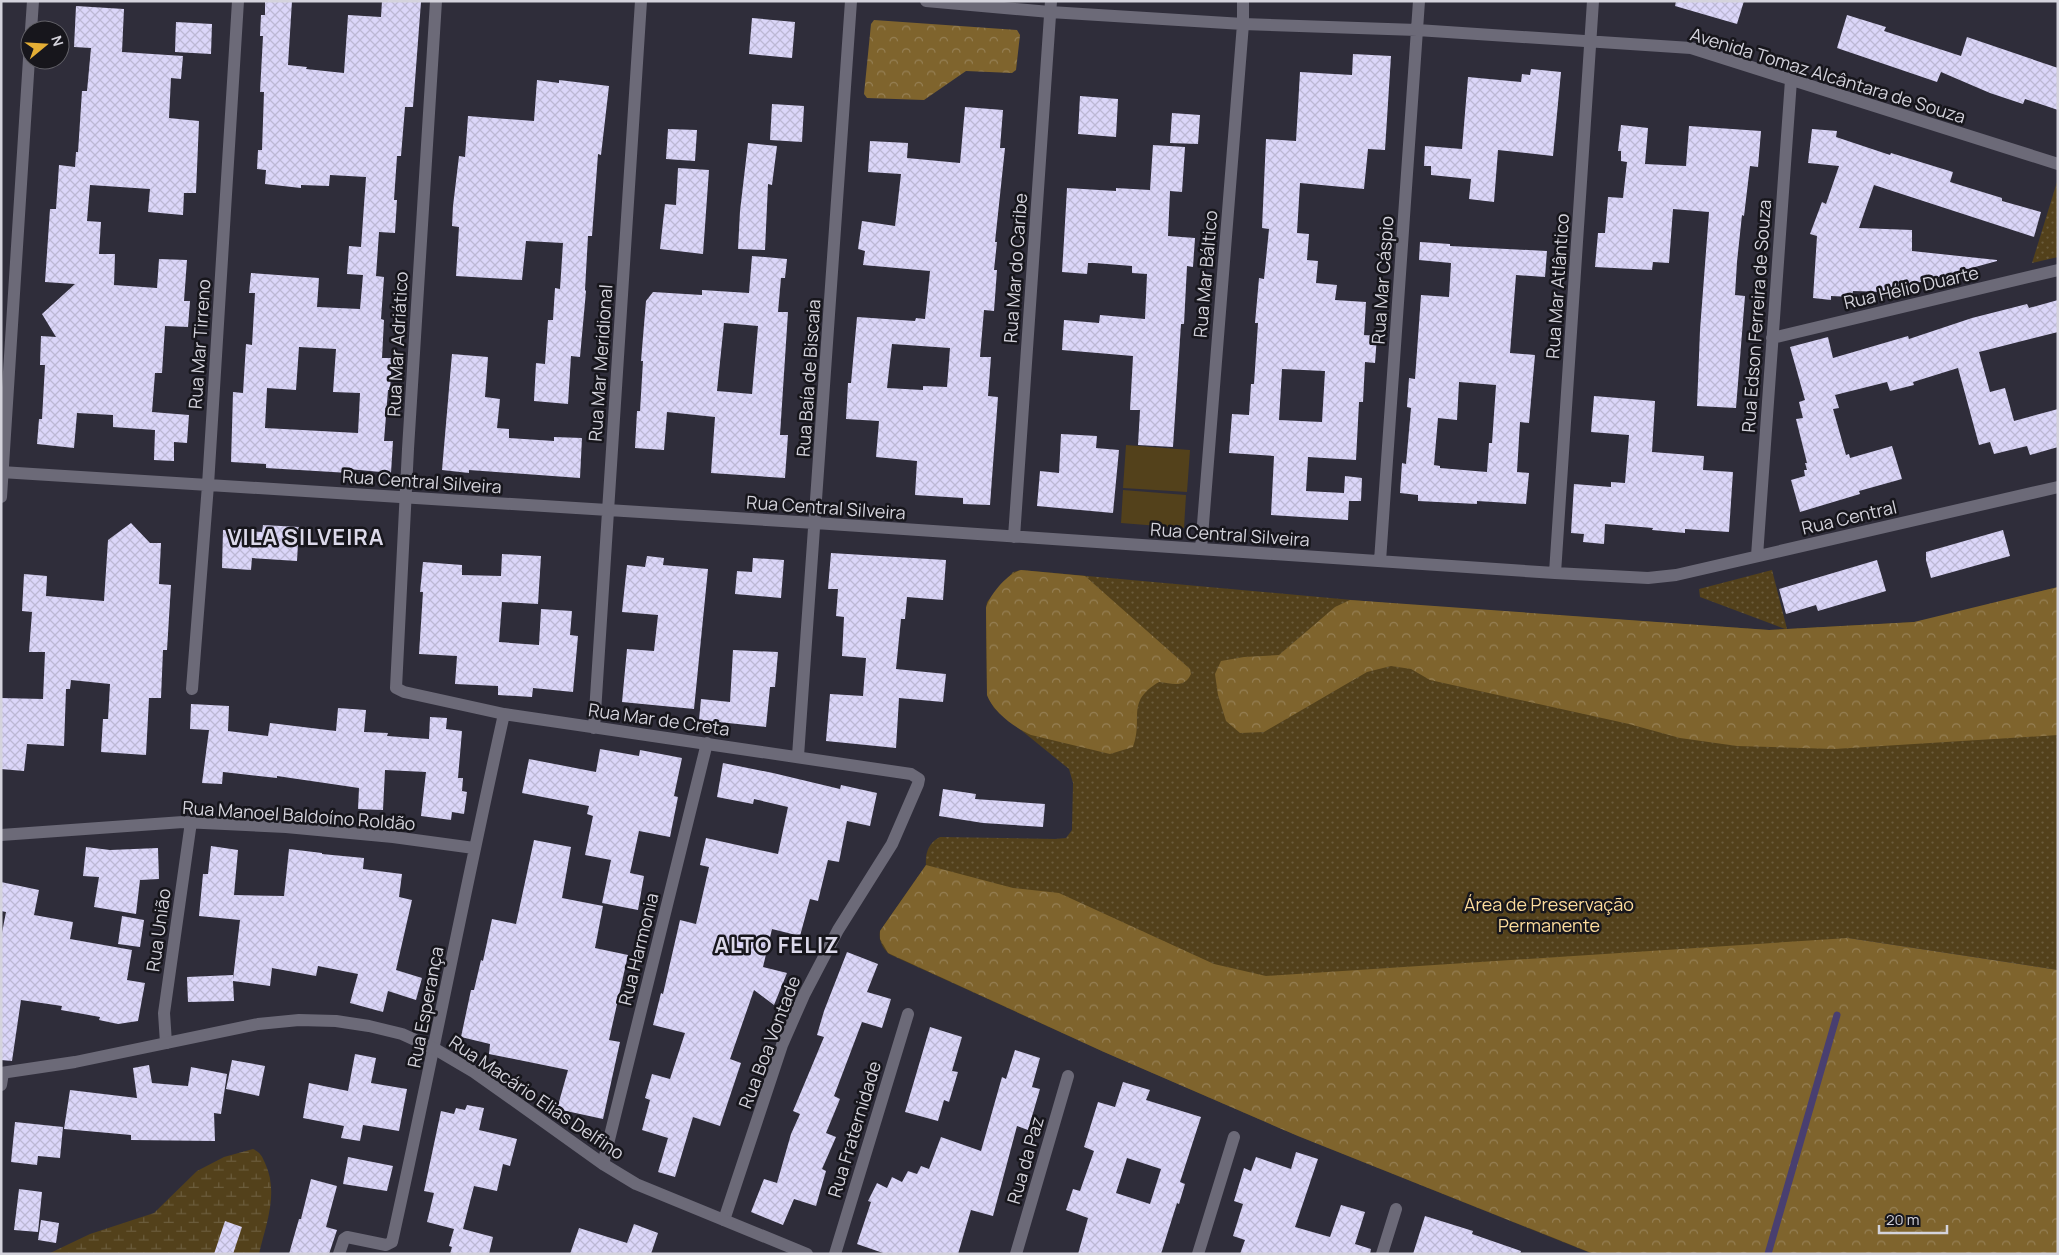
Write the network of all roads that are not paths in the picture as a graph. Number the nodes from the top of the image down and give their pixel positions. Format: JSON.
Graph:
{"nodes":[{"id":1,"x":33,"y":1,"type":"edge"},
{"id":2,"x":238,"y":1,"type":"edge"},
{"id":3,"x":436,"y":1,"type":"edge"},
{"id":4,"x":641,"y":1,"type":"edge"},
{"id":5,"x":851,"y":1,"type":"edge"},
{"id":6,"x":926,"y":1,"type":"edge"},
{"id":7,"x":1243,"y":1,"type":"edge"},
{"id":8,"x":1419,"y":1,"type":"edge"},
{"id":9,"x":1593,"y":1,"type":"edge"},
{"id":10,"x":1051,"y":7,"type":"edge"},
{"id":11,"x":32,"y":20,"type":"edge"},
{"id":12,"x":1243,"y":24,"type":"junction"},
{"id":13,"x":1417,"y":30,"type":"junction"},
{"id":14,"x":1590,"y":40,"type":"junction"},
{"id":15,"x":28,"y":70,"type":"edge"},
{"id":16,"x":1791,"y":80,"type":"junction"},
{"id":17,"x":2058,"y":164,"type":"edge"},
{"id":18,"x":2058,"y":270,"type":"edge"},
{"id":19,"x":1772,"y":338,"type":"junction"},
{"id":20,"x":2,"y":472,"type":"edge"},
{"id":21,"x":208,"y":485,"type":"junction"},
{"id":22,"x":2058,"y":487,"type":"edge"},
{"id":23,"x":1,"y":497,"type":"edge"},
{"id":24,"x":406,"y":498,"type":"junction"},
{"id":25,"x":608,"y":511,"type":"junction"},
{"id":26,"x":815,"y":523,"type":"junction"},
{"id":27,"x":1014,"y":537,"type":"junction"},
{"id":28,"x":1200,"y":549,"type":"junction"},
{"id":29,"x":1757,"y":556,"type":"junction"},
{"id":30,"x":1380,"y":561,"type":"junction"},
{"id":31,"x":1555,"y":573,"type":"junction"},
{"id":32,"x":1648,"y":578,"type":"joint"},
{"id":33,"x":396,"y":688,"type":"joint"},
{"id":34,"x":192,"y":689,"type":"dead end"},
{"id":35,"x":504,"y":714,"type":"junction"},
{"id":36,"x":594,"y":728,"type":"junction"},
{"id":37,"x":707,"y":742,"type":"junction"},
{"id":38,"x":798,"y":756,"type":"junction"},
{"id":39,"x":919,"y":778,"type":"joint"},
{"id":40,"x":191,"y":822,"type":"junction"},
{"id":41,"x":1,"y":835,"type":"edge"},
{"id":42,"x":474,"y":848,"type":"junction"},
{"id":43,"x":908,"y":1014,"type":"dead end"},
{"id":44,"x":166,"y":1043,"type":"junction"},
{"id":45,"x":435,"y":1049,"type":"junction"},
{"id":46,"x":1068,"y":1076,"type":"dead end"},
{"id":47,"x":2,"y":1077,"type":"edge"},
{"id":48,"x":1234,"y":1137,"type":"dead end"},
{"id":49,"x":603,"y":1164,"type":"junction"},
{"id":50,"x":1396,"y":1209,"type":"dead end"},
{"id":51,"x":724,"y":1220,"type":"junction"},
{"id":52,"x":339,"y":1254,"type":"edge"},
{"id":53,"x":807,"y":1254,"type":"edge"},
{"id":54,"x":834,"y":1254,"type":"edge"},
{"id":55,"x":1016,"y":1254,"type":"edge"},
{"id":56,"x":1198,"y":1254,"type":"edge"},
{"id":57,"x":1382,"y":1254,"type":"edge"}],
"edges":[{"from":1,"to":11,"type":"street"},
{"from":2,"to":21,"type":"street","name":"Rua Mar Tirreno"},
{"from":3,"to":24,"type":"street","name":"Rua Mar Adriático"},
{"from":4,"to":25,"type":"street","name":"Rua Mar Meridional"},
{"from":5,"to":26,"type":"street","name":"Rua Baía de Biscaia"},
{"from":6,"to":10,"type":"street","name":"Avenida Tomaz Alcântara de Souza"},
{"from":7,"to":12,"type":"street","name":"Rua Mar Báltico"},
{"from":8,"to":13,"type":"street","name":"Rua Mar Cáspio"},
{"from":9,"to":14,"type":"street","name":"Rua Mar Atlântico"},
{"from":10,"to":12,"type":"street","name":"Avenida Tomaz Alcântara de Souza"},
{"from":10,"to":27,"type":"street","name":"Rua Mar do Caribe"},
{"from":12,"to":13,"type":"street","name":"Avenida Tomaz Alcântara de Souza"},
{"from":12,"to":28,"type":"street","name":"Rua Mar Báltico"},
{"from":13,"to":14,"type":"street","name":"Avenida Tomaz Alcântara de Souza"},
{"from":13,"to":30,"type":"street","name":"Rua Mar Cáspio"},
{"from":14,"to":16,"type":"street","name":"Avenida Tomaz Alcântara de Souza"},
{"from":14,"to":31,"type":"street","name":"Rua Mar Atlântico"},
{"from":15,"to":20,"type":"street"},
{"from":16,"to":17,"type":"street","name":"Avenida Tomaz Alcântara de Souza"},
{"from":16,"to":19,"type":"street","name":"Rua Edson Ferreira de Souza"},
{"from":18,"to":19,"type":"street","name":"Rua Hélio Duarte"},
{"from":19,"to":29,"type":"street","name":"Rua Edson Ferreira de Souza"},
{"from":20,"to":21,"type":"street","name":"Rua Central Silveira"},
{"from":20,"to":23,"type":"street"},
{"from":21,"to":24,"type":"street","name":"Rua Central Silveira"},
{"from":21,"to":34,"type":"street","name":"Rua Mar Tirreno"},
{"from":22,"to":29,"type":"street","name":"Rua Central"},
{"from":24,"to":25,"type":"street","name":"Rua Central Silveira"},
{"from":24,"to":33,"type":"street","name":"Rua Mar Adriático"},
{"from":25,"to":26,"type":"street","name":"Rua Central Silveira"},
{"from":25,"to":36,"type":"street","name":"Rua Mar Meridional"},
{"from":26,"to":27,"type":"street","name":"Rua Central Silveira"},
{"from":26,"to":38,"type":"street","name":"Rua Baía de Biscaia"},
{"from":27,"to":28,"type":"street","name":"Rua Central Silveira"},
{"from":28,"to":30,"type":"street","name":"Rua Central Silveira"},
{"from":29,"to":32,"type":"street","name":"Rua Central"},
{"from":30,"to":31,"type":"street","name":"Rua Central Silveira"},
{"from":31,"to":32,"type":"street","name":"Rua Central Silveira"},
{"from":33,"to":35,"type":"street","name":"Rua Mar de Creta"},
{"from":35,"to":36,"type":"street","name":"Rua Mar de Creta"},
{"from":35,"to":42,"type":"street","name":"Rua Esperança"},
{"from":36,"to":37,"type":"street","name":"Rua Mar de Creta"},
{"from":37,"to":38,"type":"street","name":"Rua Mar de Creta"},
{"from":37,"to":49,"type":"street","name":"Rua Harmonia"},
{"from":38,"to":39,"type":"street","name":"Rua Mar de Creta"},
{"from":39,"to":51,"type":"street","name":"Rua Boa Vontade"},
{"from":40,"to":41,"type":"street","name":"Rua Manoel Baldoíno Roldão"},
{"from":40,"to":42,"type":"street","name":"Rua Manoel Baldoíno Roldão"},
{"from":40,"to":44,"type":"street","name":"Rua União"},
{"from":42,"to":45,"type":"street","name":"Rua Esperança"},
{"from":43,"to":54,"type":"street","name":"Rua Fraternidade"},
{"from":44,"to":45,"type":"street","name":"Rua Macário Elias Delfino"},
{"from":44,"to":47,"type":"street","name":"Rua Macário Elias Delfino"},
{"from":45,"to":49,"type":"street","name":"Rua Macário Elias Delfino"},
{"from":45,"to":52,"type":"street","name":"Rua Esperança"},
{"from":46,"to":55,"type":"street","name":"Rua da Paz"},
{"from":48,"to":56,"type":"street"},
{"from":49,"to":51,"type":"street","name":"Rua Macário Elias Delfino"},
{"from":50,"to":57,"type":"street"},
{"from":51,"to":53,"type":"street","name":"Rua Macário Elias Delfino"}]}
